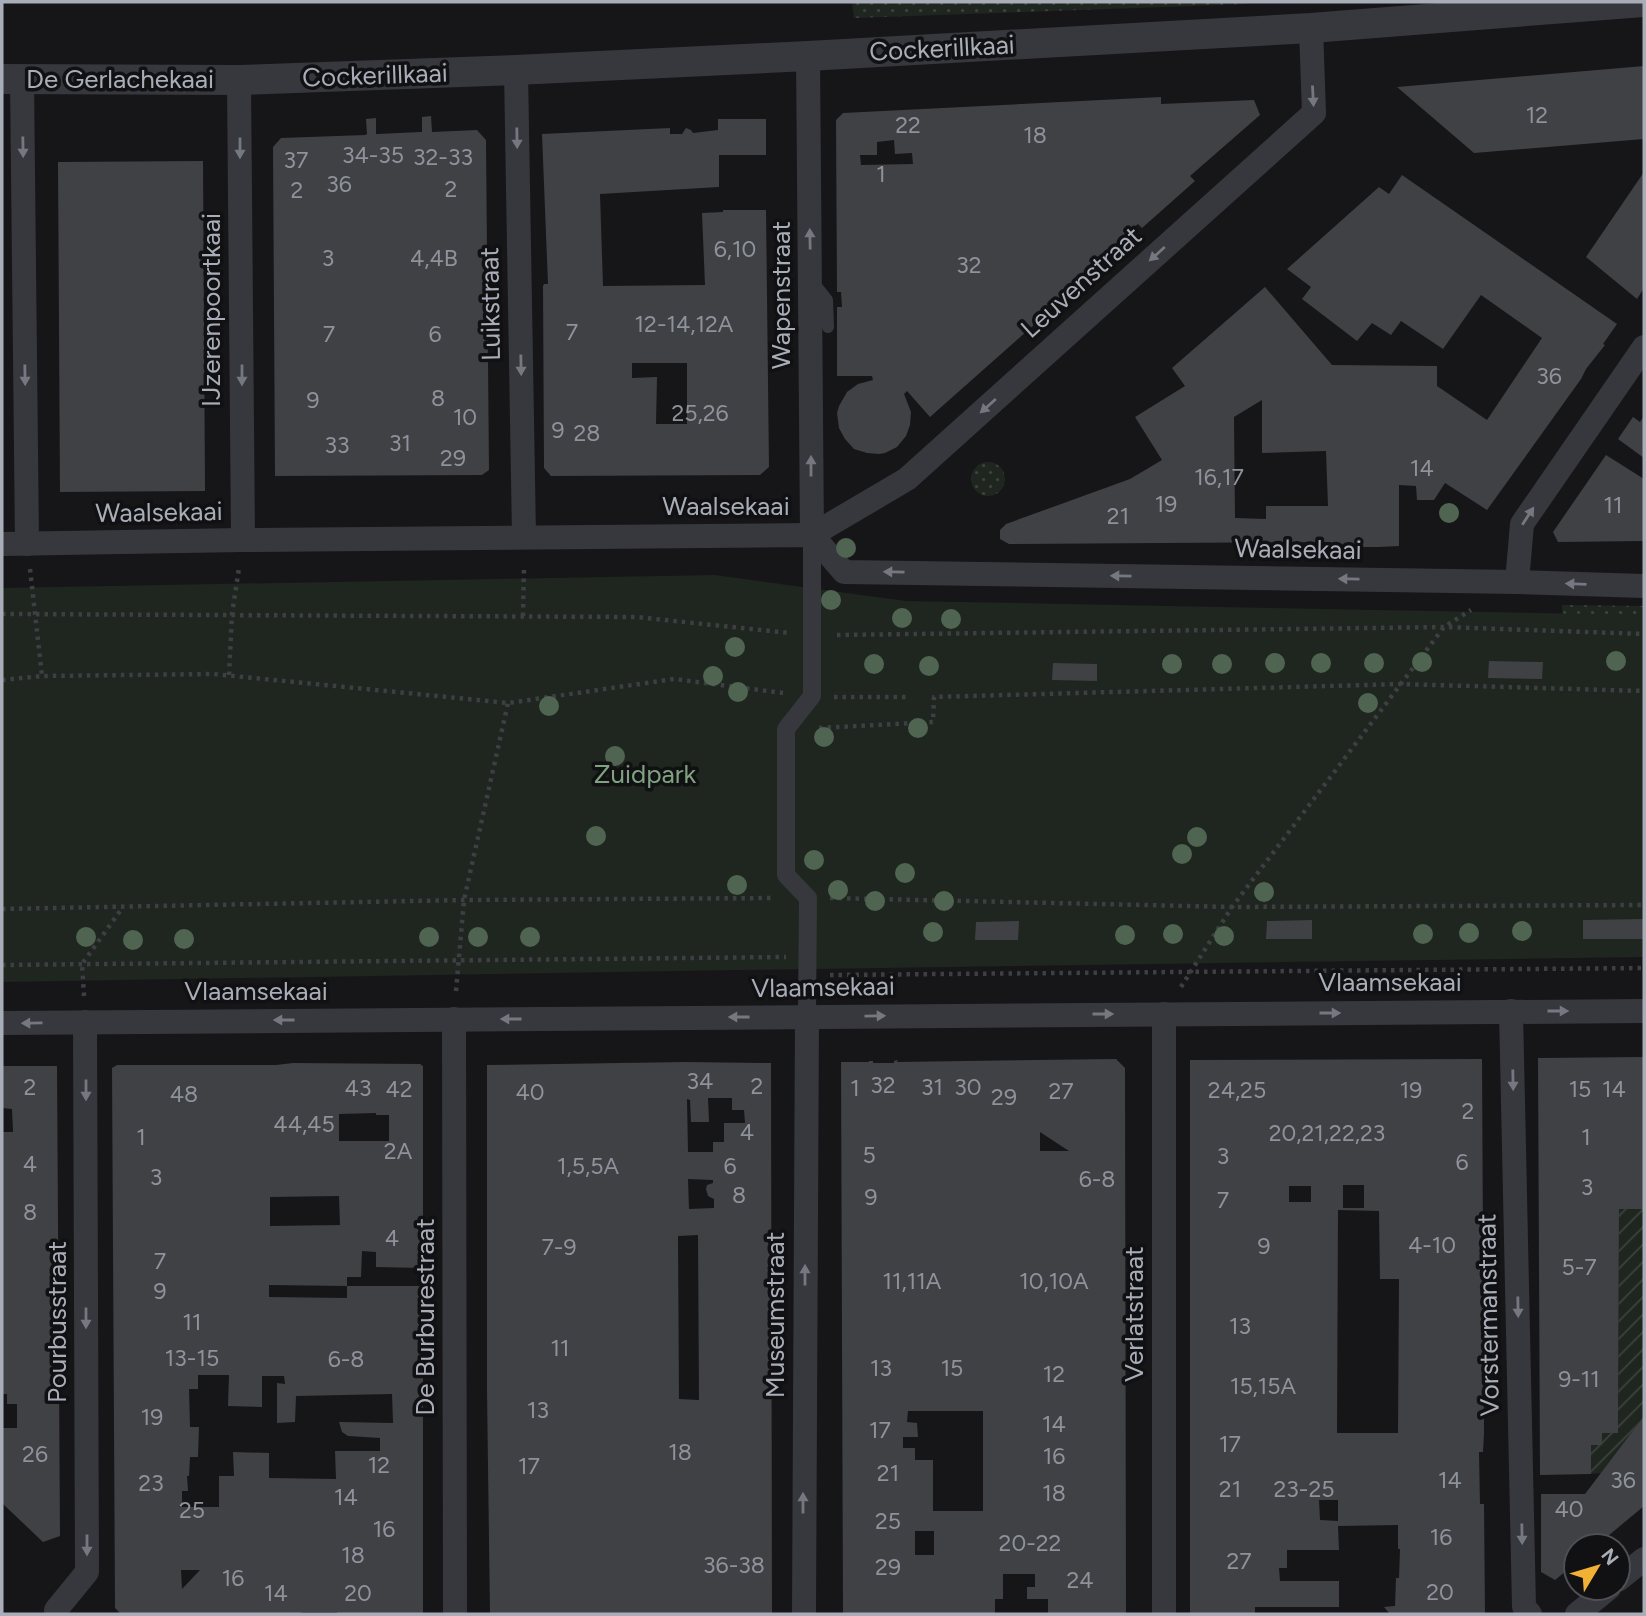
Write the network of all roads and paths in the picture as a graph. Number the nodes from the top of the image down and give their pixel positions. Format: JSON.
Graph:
{"nodes":[{"id":1,"x":1643,"y":2,"type":"edge"},
{"id":2,"x":1311,"y":28,"type":"junction"},
{"id":3,"x":808,"y":56,"type":"junction"},
{"id":4,"x":516,"y":70,"type":"junction"},
{"id":5,"x":12,"y":79,"type":"edge"},
{"id":6,"x":239,"y":80,"type":"junction"},
{"id":7,"x":810,"y":279,"type":"junction"},
{"id":8,"x":828,"y":327,"type":"dead end"},
{"id":9,"x":1644,"y":346,"type":"edge"},
{"id":10,"x":812,"y":535,"type":"junction"},
{"id":11,"x":524,"y":537,"type":"junction"},
{"id":12,"x":243,"y":540,"type":"junction"},
{"id":13,"x":2,"y":544,"type":"edge"},
{"id":14,"x":27,"y":544,"type":"junction"},
{"id":15,"x":1517,"y":582,"type":"junction"},
{"id":16,"x":1644,"y":586,"type":"edge"},
{"id":17,"x":1475,"y":608,"type":"dead end"},
{"id":18,"x":35,"y":613,"type":"junction"},
{"id":19,"x":2,"y":614,"type":"edge"},
{"id":20,"x":232,"y":614,"type":"junction"},
{"id":21,"x":523,"y":616,"type":"junction"},
{"id":22,"x":1444,"y":627,"type":"junction"},
{"id":23,"x":1644,"y":634,"type":"edge"},
{"id":24,"x":812,"y":635,"type":"junction"},
{"id":25,"x":229,"y":675,"type":"junction"},
{"id":26,"x":42,"y":676,"type":"junction"},
{"id":27,"x":2,"y":680,"type":"edge"},
{"id":28,"x":1401,"y":684,"type":"junction"},
{"id":29,"x":1644,"y":691,"type":"edge"},
{"id":30,"x":812,"y":696,"type":"junction"},
{"id":31,"x":910,"y":697,"type":"dead end"},
{"id":32,"x":508,"y":703,"type":"junction"},
{"id":33,"x":786,"y":729,"type":"junction"},
{"id":34,"x":808,"y":898,"type":"junction"},
{"id":35,"x":464,"y":900,"type":"junction"},
{"id":36,"x":1644,"y":905,"type":"edge"},
{"id":37,"x":122,"y":907,"type":"junction"},
{"id":38,"x":1232,"y":907,"type":"junction"},
{"id":39,"x":2,"y":909,"type":"edge"},
{"id":40,"x":808,"y":957,"type":"junction"},
{"id":41,"x":459,"y":962,"type":"junction"},
{"id":42,"x":82,"y":964,"type":"junction"},
{"id":43,"x":2,"y":965,"type":"edge"},
{"id":44,"x":1644,"y":968,"type":"edge"},
{"id":45,"x":1191,"y":971,"type":"junction"},
{"id":46,"x":807,"y":976,"type":"junction"},
{"id":47,"x":1511,"y":1011,"type":"junction"},
{"id":48,"x":1644,"y":1011,"type":"edge"},
{"id":49,"x":1164,"y":1014,"type":"junction"},
{"id":50,"x":807,"y":1017,"type":"junction"},
{"id":51,"x":454,"y":1019,"type":"junction"},
{"id":52,"x":85,"y":1022,"type":"junction"},
{"id":53,"x":2,"y":1023,"type":"edge"},
{"id":54,"x":1592,"y":1602,"type":"edge"},
{"id":55,"x":56,"y":1610,"type":"dead end"},
{"id":56,"x":455,"y":1614,"type":"edge"},
{"id":57,"x":803,"y":1614,"type":"edge"},
{"id":58,"x":1164,"y":1614,"type":"edge"},
{"id":59,"x":1531,"y":1614,"type":"edge"},
{"id":60,"x":1577,"y":1614,"type":"edge"}],
"edges":[{"from":1,"to":2,"type":"street","name":"Cockerillkaai"},
{"from":2,"to":3,"type":"street","name":"Cockerillkaai"},
{"from":2,"to":10,"type":"street","name":"Leuvenstraat","one_way":true},
{"from":3,"to":4,"type":"street","name":"Cockerillkaai"},
{"from":7,"to":3,"type":"street","name":"Wapenstraat","one_way":true},
{"from":4,"to":6,"type":"street","name":"Cockerillkaai"},
{"from":4,"to":11,"type":"street","name":"Luikstraat","one_way":true},
{"from":5,"to":6,"type":"street","name":"De Gerlachekaai"},
{"from":5,"to":14,"type":"street","one_way":true},
{"from":6,"to":12,"type":"street","name":"IJzerenpoortkaai","one_way":true},
{"from":7,"to":8,"type":"lane"},
{"from":10,"to":7,"type":"street","name":"Wapenstraat","one_way":true},
{"from":15,"to":9,"type":"street","one_way":true},
{"from":10,"to":11,"type":"street","name":"Waalsekaai"},
{"from":15,"to":10,"type":"street","name":"Waalsekaai","one_way":true},
{"from":10,"to":24,"type":"street"},
{"from":11,"to":12,"type":"street","name":"Waalsekaai"},
{"from":11,"to":21,"type":"path"},
{"from":12,"to":14,"type":"street","name":"Waalsekaai"},
{"from":12,"to":20,"type":"path"},
{"from":13,"to":14,"type":"street","name":"Waalsekaai"},
{"from":14,"to":18,"type":"path"},
{"from":16,"to":15,"type":"street","name":"Waalsekaai","one_way":true},
{"from":17,"to":22,"type":"path"},
{"from":18,"to":19,"type":"path"},
{"from":18,"to":20,"type":"path"},
{"from":18,"to":26,"type":"path"},
{"from":20,"to":21,"type":"path"},
{"from":20,"to":25,"type":"path"},
{"from":21,"to":24,"type":"path"},
{"from":22,"to":23,"type":"path"},
{"from":22,"to":24,"type":"path"},
{"from":22,"to":28,"type":"path"},
{"from":24,"to":30,"type":"street"},
{"from":25,"to":26,"type":"path"},
{"from":25,"to":32,"type":"path"},
{"from":26,"to":27,"type":"path"},
{"from":28,"to":29,"type":"path"},
{"from":28,"to":33,"type":"path"},
{"from":28,"to":38,"type":"path"},
{"from":30,"to":31,"type":"path"},
{"from":30,"to":32,"type":"path"},
{"from":30,"to":33,"type":"street"},
{"from":32,"to":35,"type":"path"},
{"from":33,"to":34,"type":"street"},
{"from":34,"to":35,"type":"path"},
{"from":34,"to":38,"type":"path"},
{"from":34,"to":40,"type":"street"},
{"from":35,"to":37,"type":"path"},
{"from":35,"to":41,"type":"path"},
{"from":36,"to":38,"type":"path"},
{"from":37,"to":39,"type":"path"},
{"from":37,"to":42,"type":"path"},
{"from":38,"to":45,"type":"path"},
{"from":40,"to":41,"type":"path"},
{"from":40,"to":46,"type":"street"},
{"from":41,"to":42,"type":"path"},
{"from":41,"to":51,"type":"path"},
{"from":42,"to":43,"type":"path"},
{"from":42,"to":52,"type":"path"},
{"from":44,"to":45,"type":"path"},
{"from":45,"to":46,"type":"path"},
{"from":45,"to":49,"type":"path"},
{"from":46,"to":50,"type":"street"},
{"from":47,"to":48,"type":"street","name":"Vlaamsekaai","one_way":true},
{"from":49,"to":47,"type":"street","name":"Vlaamsekaai","one_way":true},
{"from":47,"to":59,"type":"street","name":"Vorstermanstraat","one_way":true},
{"from":50,"to":49,"type":"street","name":"Vlaamsekaai","one_way":true},
{"from":49,"to":58,"type":"street","name":"Verlatstraat"},
{"from":50,"to":51,"type":"street","name":"Vlaamsekaai","one_way":true},
{"from":57,"to":50,"type":"street","name":"Museumstraat","one_way":true},
{"from":51,"to":52,"type":"street","name":"Vlaamsekaai","one_way":true},
{"from":51,"to":56,"type":"street","name":"De Burburestraat"},
{"from":52,"to":53,"type":"street","name":"Vlaamsekaai","one_way":true},
{"from":52,"to":55,"type":"street","name":"Pourbusstraat","one_way":true},
{"from":54,"to":60,"type":"street"}]}
